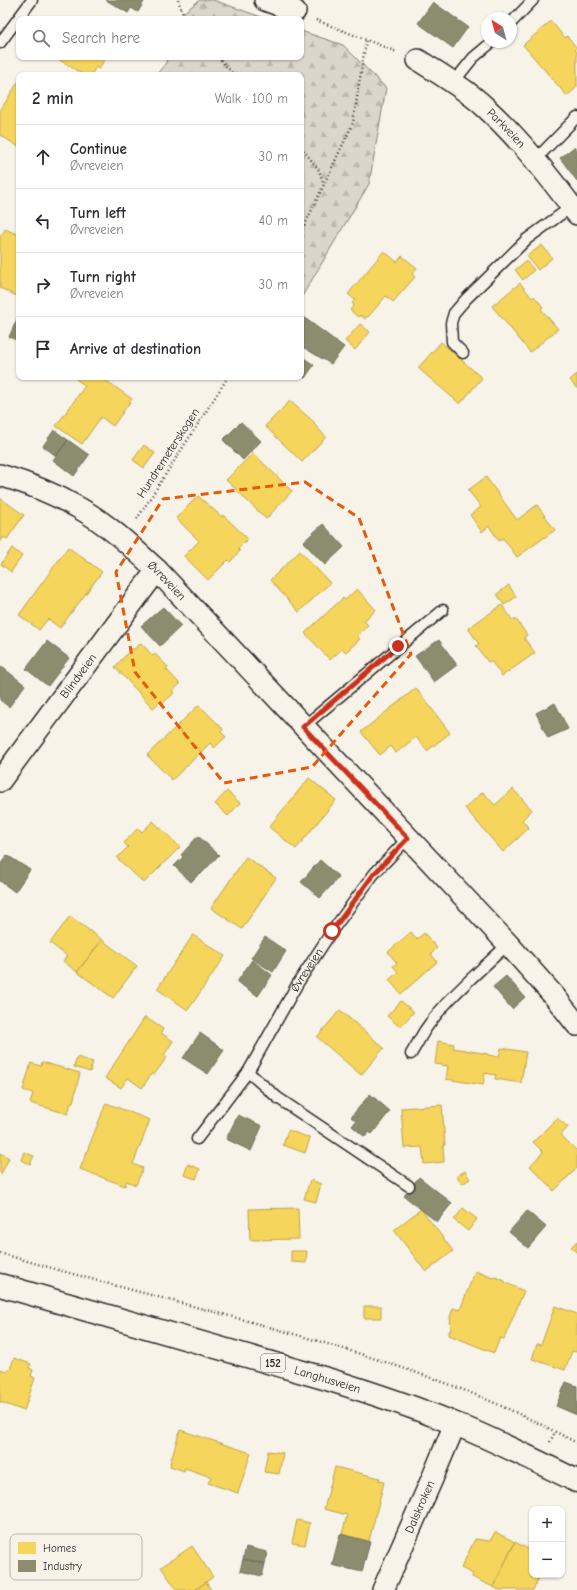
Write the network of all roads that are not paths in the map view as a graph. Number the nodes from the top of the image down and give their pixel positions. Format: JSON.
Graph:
{"nodes":[{"id":1,"x":32,"y":0,"type":"edge"},
{"id":2,"x":265,"y":0,"type":"edge"},
{"id":3,"x":534,"y":0,"type":"edge"},
{"id":4,"x":295,"y":11,"type":"road end"},
{"id":5,"x":20,"y":16,"type":"edge"},
{"id":6,"x":517,"y":17,"type":"edge"},
{"id":7,"x":16,"y":22,"type":"edge"},
{"id":8,"x":0,"y":43,"type":"edge"},
{"id":9,"x":485,"y":48,"type":"edge"},
{"id":10,"x":418,"y":60,"type":"road end"},
{"id":11,"x":453,"y":83,"type":"junction"},
{"id":12,"x":577,"y":117,"type":"edge"},
{"id":13,"x":535,"y":160,"type":"junction"},
{"id":14,"x":574,"y":210,"type":"edge"},
{"id":15,"x":463,"y":353,"type":"dead end"},
{"id":16,"x":0,"y":475,"type":"edge"},
{"id":17,"x":157,"y":570,"type":"junction"},
{"id":18,"x":443,"y":610,"type":"dead end"},
{"id":19,"x":303,"y":727,"type":"junction"},
{"id":20,"x":0,"y":781,"type":"edge"},
{"id":21,"x":408,"y":838,"type":"junction"},
{"id":22,"x":508,"y":944,"type":"junction"},
{"id":23,"x":577,"y":1025,"type":"edge"},
{"id":24,"x":411,"y":1054,"type":"dead end"},
{"id":25,"x":248,"y":1072,"type":"junction"},
{"id":26,"x":197,"y":1139,"type":"dead end"},
{"id":27,"x":410,"y":1186,"type":"dead end"},
{"id":28,"x":0,"y":1285,"type":"edge"},
{"id":29,"x":455,"y":1424,"type":"junction"},
{"id":30,"x":577,"y":1481,"type":"edge"},
{"id":31,"x":382,"y":1590,"type":"edge"}],
"edges":[{"from":1,"to":5,"type":"lane"},
{"from":2,"to":4,"type":"street"},
{"from":3,"to":6,"type":"lane"},
{"from":7,"to":8,"type":"lane"},
{"from":9,"to":11,"type":"lane"},
{"from":10,"to":11,"type":"street","name":"Parkveien"},
{"from":11,"to":13,"type":"street","name":"Parkveien"},
{"from":12,"to":13,"type":"lane"},
{"from":13,"to":14,"type":"street","name":"Parkveien"},
{"from":14,"to":15,"type":"lane"},
{"from":16,"to":17,"type":"street","name":"Øvreveien"},
{"from":17,"to":19,"type":"street","name":"Øvreveien"},
{"from":17,"to":20,"type":"street","name":"Blindveien"},
{"from":18,"to":19,"type":"lane"},
{"from":19,"to":21,"type":"street","name":"Øvreveien"},
{"from":21,"to":22,"type":"street","name":"Øvreveien"},
{"from":21,"to":25,"type":"lane","name":"Øvreveien"},
{"from":22,"to":23,"type":"street","name":"Øvreveien"},
{"from":22,"to":24,"type":"lane"},
{"from":25,"to":26,"type":"lane","name":"Øvreveien"},
{"from":25,"to":27,"type":"lane"},
{"from":28,"to":29,"type":"main road","name":"Langhusveien","number":"152"},
{"from":29,"to":30,"type":"main road","name":"Langhusveien","number":"152"},
{"from":29,"to":31,"type":"street","name":"Dalskroken"}]}
